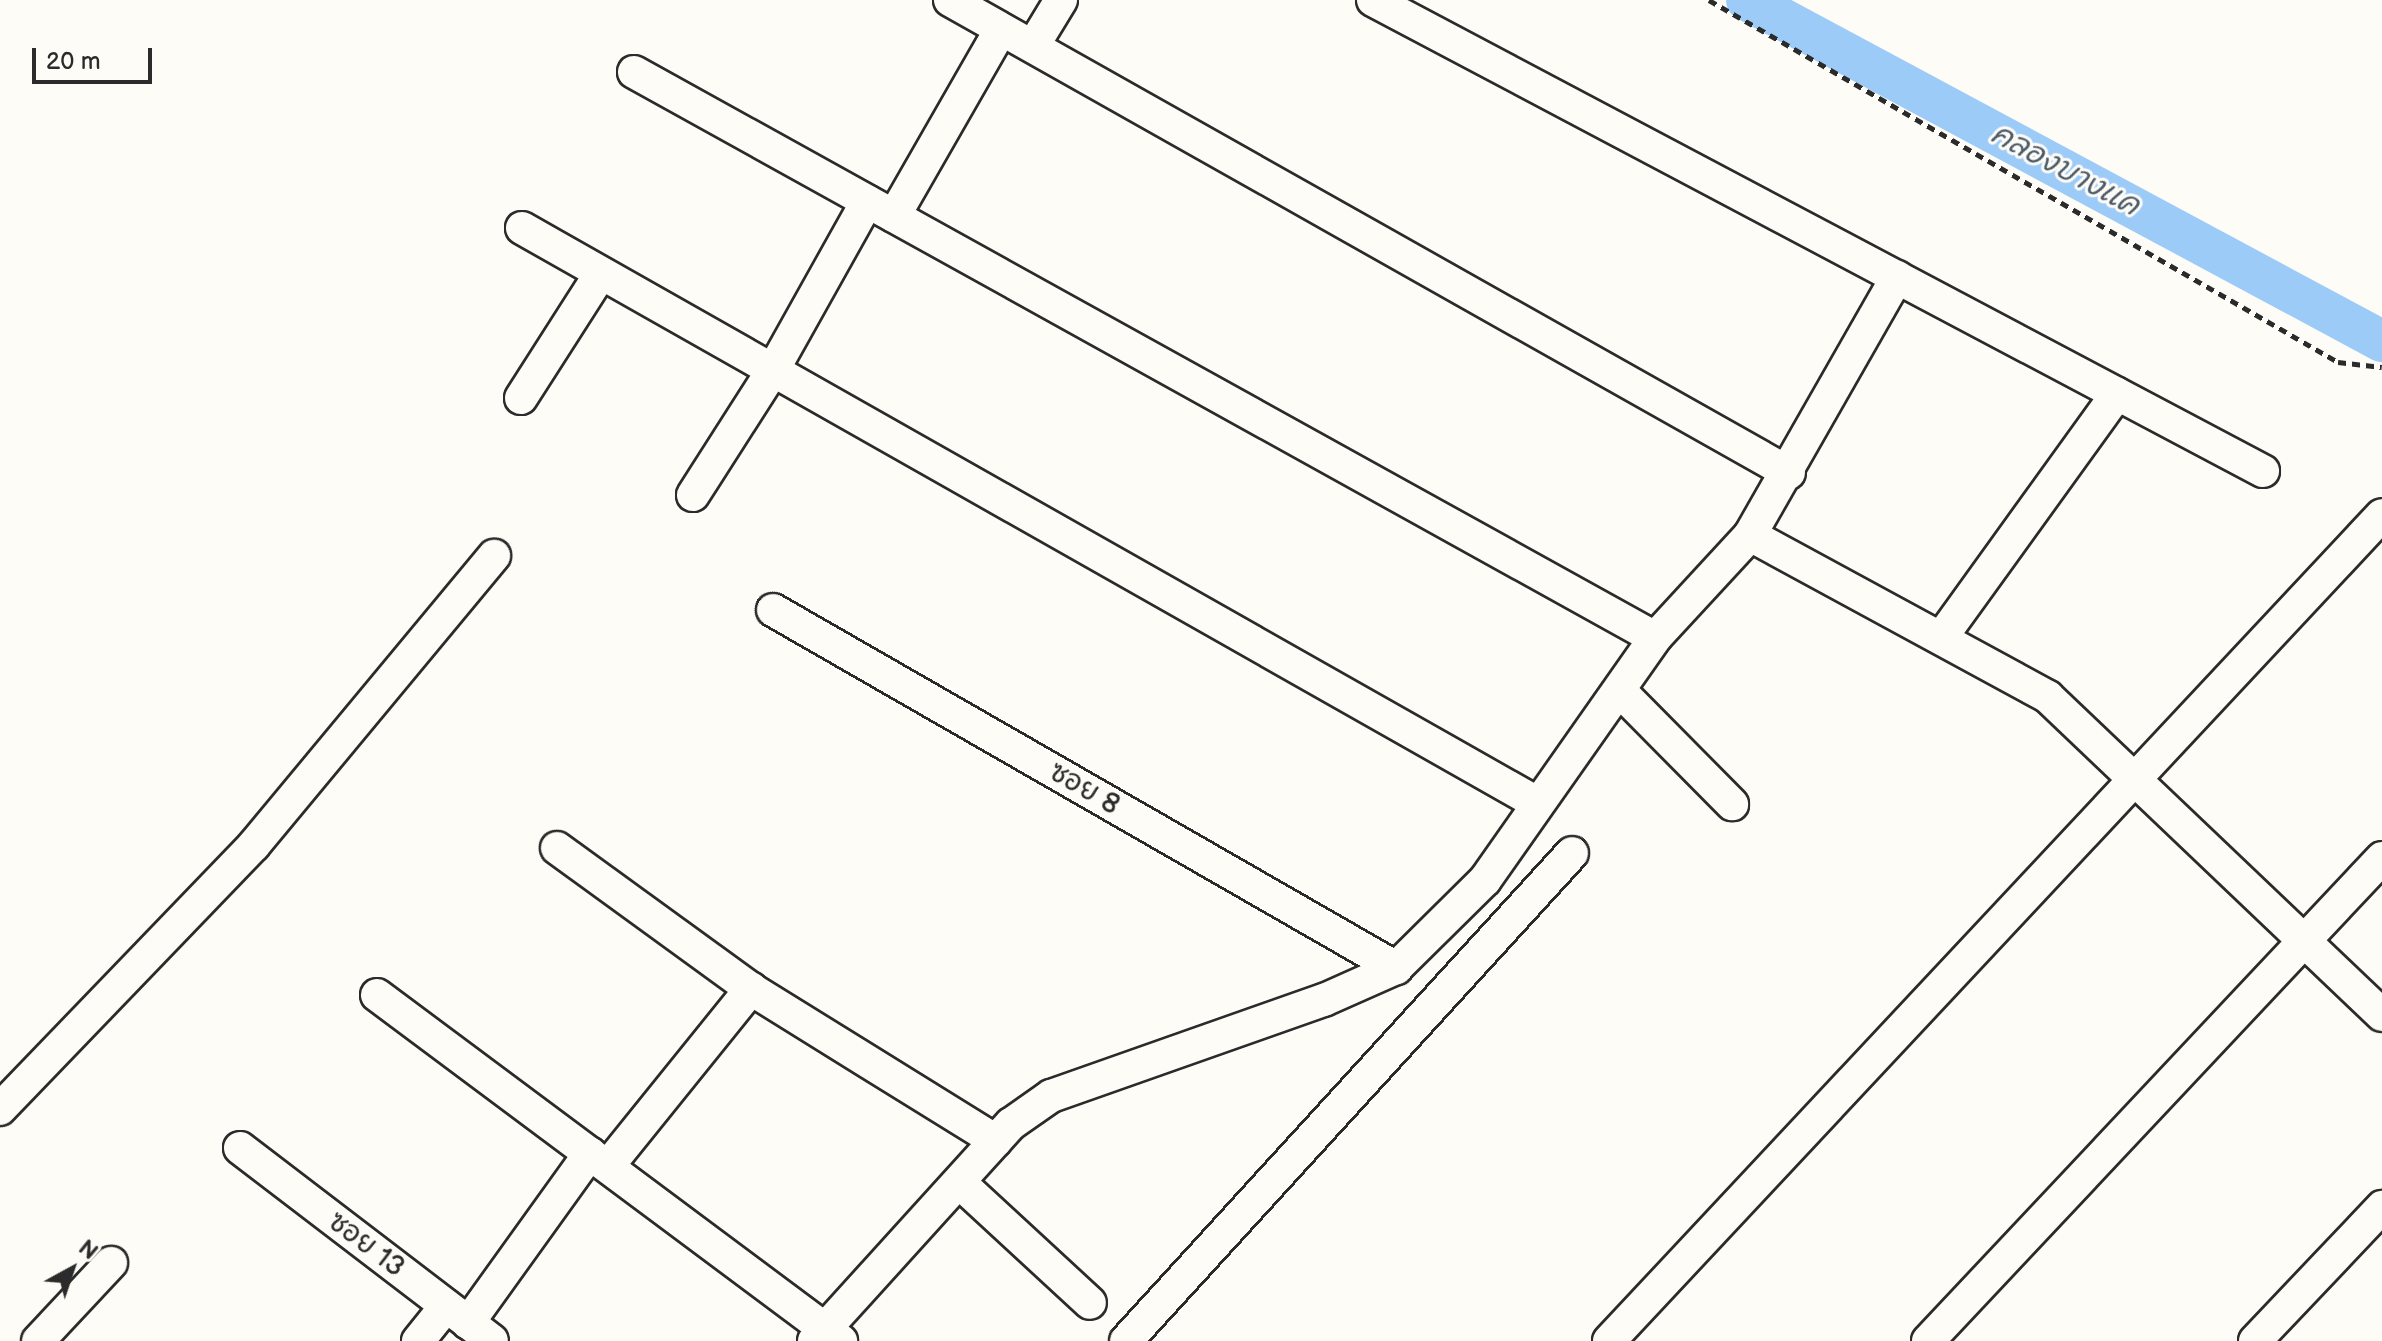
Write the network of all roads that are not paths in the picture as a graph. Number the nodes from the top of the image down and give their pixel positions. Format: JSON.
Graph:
{"nodes":[{"id":1,"x":950,"y":0,"type":"edge"},
{"id":2,"x":1061,"y":0,"type":"edge"},
{"id":3,"x":1373,"y":0,"type":"edge"},
{"id":4,"x":1001,"y":29,"type":"junction"},
{"id":5,"x":1033,"y":46,"type":"junction"},
{"id":6,"x":634,"y":72,"type":"dead end"},
{"id":7,"x":881,"y":209,"type":"junction"},
{"id":8,"x":522,"y":228,"type":"dead end"},
{"id":9,"x":601,"y":273,"type":"junction"},
{"id":10,"x":1897,"y":277,"type":"junction"},
{"id":11,"x":773,"y":370,"type":"junction"},
{"id":12,"x":2117,"y":394,"type":"junction"},
{"id":13,"x":521,"y":398,"type":"dead end"},
{"id":14,"x":2263,"y":471,"type":"dead end"},
{"id":15,"x":1789,"y":473,"type":"junction"},
{"id":16,"x":693,"y":495,"type":"dead end"},
{"id":17,"x":2382,"y":515,"type":"edge"},
{"id":18,"x":1750,"y":535,"type":"junction"},
{"id":19,"x":494,"y":556,"type":"dead end"},
{"id":20,"x":773,"y":610,"type":"dead end"},
{"id":21,"x":1655,"y":638,"type":"junction"},
{"id":22,"x":1941,"y":638,"type":"junction"},
{"id":23,"x":1621,"y":692,"type":"junction"},
{"id":24,"x":2135,"y":780,"type":"junction"},
{"id":25,"x":1537,"y":803,"type":"junction"},
{"id":26,"x":1732,"y":804,"type":"dead end"},
{"id":27,"x":557,"y":848,"type":"dead end"},
{"id":28,"x":1572,"y":853,"type":"dead end"},
{"id":29,"x":2382,"y":858,"type":"edge"},
{"id":30,"x":2304,"y":942,"type":"junction"},
{"id":31,"x":1396,"y":968,"type":"junction"},
{"id":32,"x":751,"y":989,"type":"junction"},
{"id":33,"x":377,"y":995,"type":"dead end"},
{"id":34,"x":2382,"y":1015,"type":"edge"},
{"id":35,"x":0,"y":1109,"type":"edge"},
{"id":36,"x":996,"y":1141,"type":"junction"},
{"id":37,"x":240,"y":1148,"type":"dead end"},
{"id":38,"x":599,"y":1159,"type":"junction"},
{"id":39,"x":959,"y":1182,"type":"junction"},
{"id":40,"x":2382,"y":1207,"type":"edge"},
{"id":41,"x":111,"y":1263,"type":"dead end"},
{"id":42,"x":1090,"y":1303,"type":"dead end"},
{"id":43,"x":469,"y":1323,"type":"edge"},
{"id":44,"x":827,"y":1337,"type":"edge"},
{"id":45,"x":38,"y":1341,"type":"edge"},
{"id":46,"x":418,"y":1341,"type":"edge"},
{"id":47,"x":1126,"y":1341,"type":"edge"},
{"id":48,"x":1609,"y":1341,"type":"edge"},
{"id":49,"x":1928,"y":1341,"type":"edge"},
{"id":50,"x":2255,"y":1341,"type":"edge"}],
"edges":[{"from":1,"to":4,"type":"street"},
{"from":2,"to":5,"type":"street"},
{"from":3,"to":10,"type":"street"},
{"from":4,"to":5,"type":"street"},
{"from":4,"to":7,"type":"street"},
{"from":5,"to":15,"type":"street"},
{"from":6,"to":7,"type":"street"},
{"from":7,"to":11,"type":"street"},
{"from":7,"to":21,"type":"street"},
{"from":8,"to":9,"type":"street"},
{"from":9,"to":11,"type":"street"},
{"from":9,"to":13,"type":"street"},
{"from":10,"to":12,"type":"street"},
{"from":10,"to":15,"type":"street"},
{"from":11,"to":16,"type":"street"},
{"from":11,"to":25,"type":"street"},
{"from":12,"to":14,"type":"street"},
{"from":12,"to":22,"type":"street"},
{"from":15,"to":18,"type":"street"},
{"from":17,"to":24,"type":"street"},
{"from":18,"to":21,"type":"street"},
{"from":18,"to":22,"type":"street"},
{"from":19,"to":35,"type":"street"},
{"from":20,"to":31,"type":"street","name":"ซอย 8"},
{"from":21,"to":23,"type":"street"},
{"from":22,"to":24,"type":"street"},
{"from":23,"to":25,"type":"street"},
{"from":23,"to":26,"type":"street"},
{"from":24,"to":30,"type":"street"},
{"from":24,"to":48,"type":"street"},
{"from":25,"to":31,"type":"street"},
{"from":27,"to":32,"type":"street"},
{"from":28,"to":47,"type":"street"},
{"from":29,"to":30,"type":"street"},
{"from":30,"to":34,"type":"street"},
{"from":30,"to":49,"type":"street"},
{"from":31,"to":36,"type":"street"},
{"from":32,"to":36,"type":"street"},
{"from":32,"to":38,"type":"street"},
{"from":33,"to":38,"type":"street"},
{"from":36,"to":39,"type":"street"},
{"from":37,"to":43,"type":"street","name":"ซอย 13"},
{"from":38,"to":43,"type":"street"},
{"from":38,"to":44,"type":"street"},
{"from":39,"to":42,"type":"street"},
{"from":39,"to":44,"type":"street"},
{"from":40,"to":50,"type":"street"},
{"from":41,"to":45,"type":"street"},
{"from":43,"to":46,"type":"street"}]}
